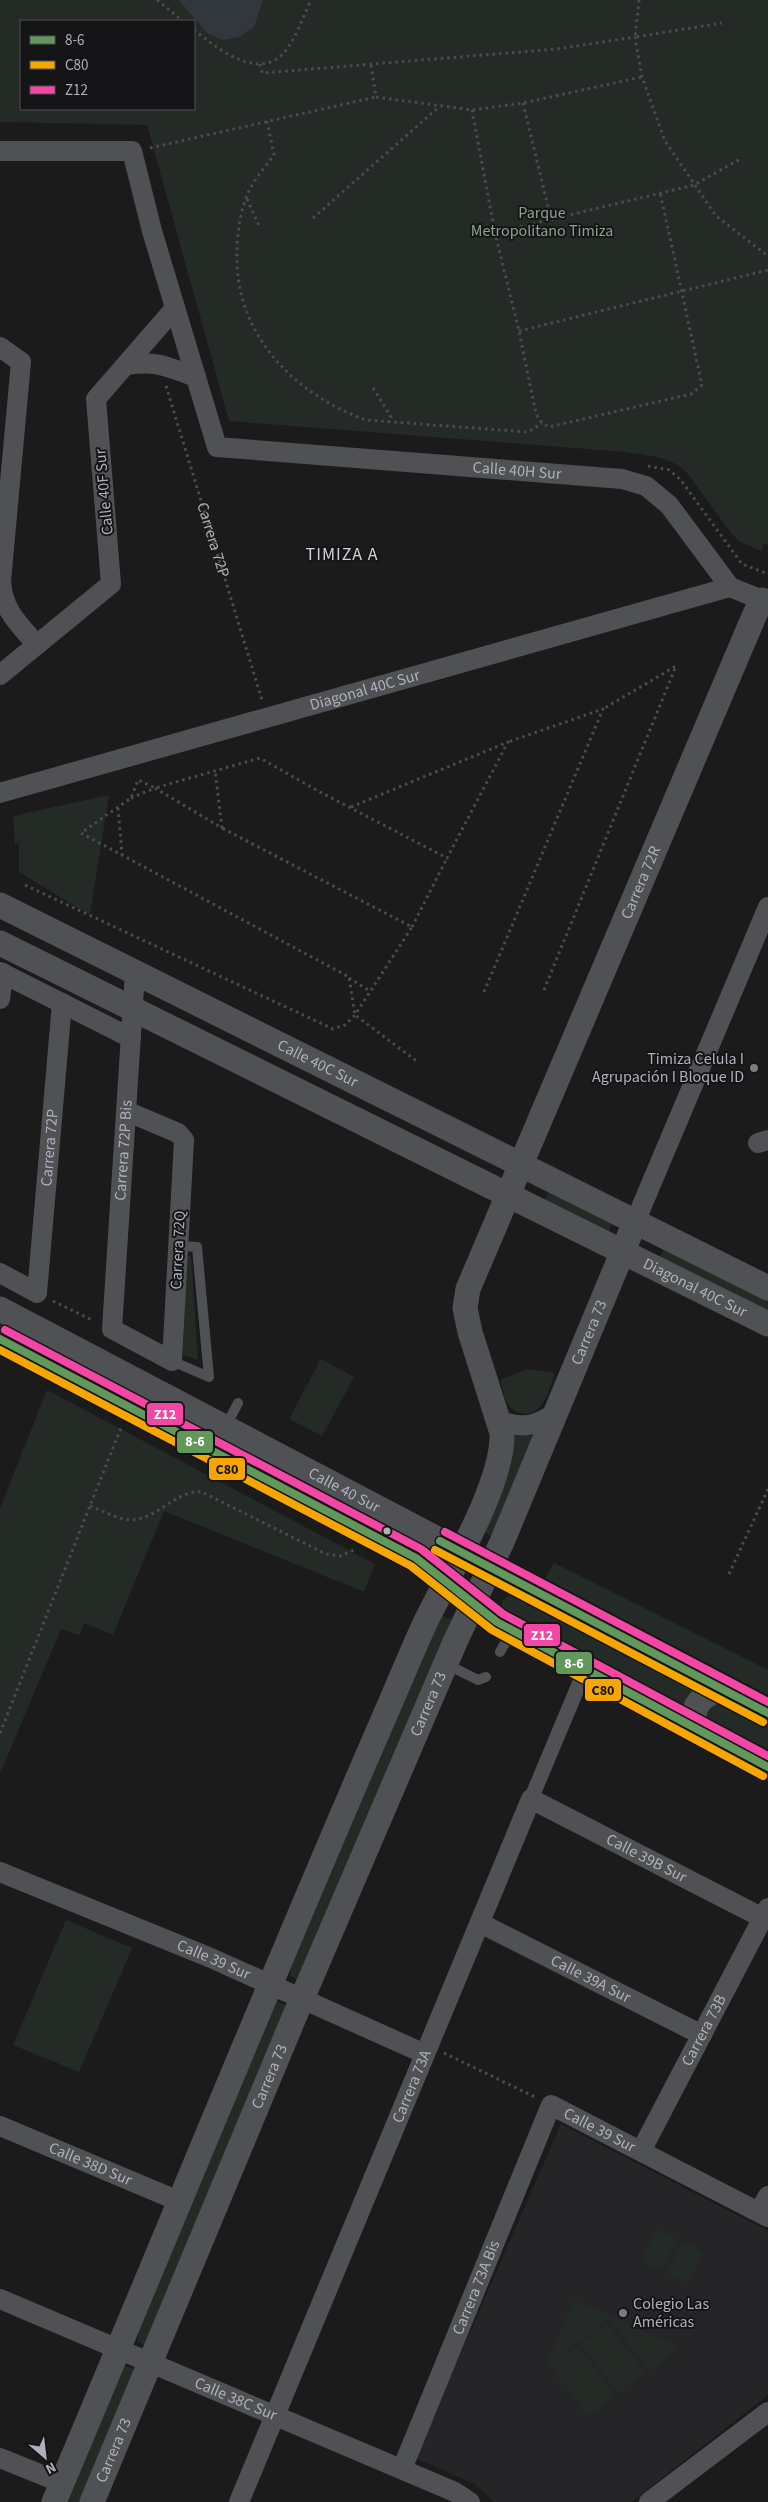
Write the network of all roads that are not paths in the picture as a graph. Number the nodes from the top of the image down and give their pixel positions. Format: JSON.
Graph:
{"nodes":[{"id":1,"x":0,"y":151,"type":"edge"},
{"id":2,"x":175,"y":308,"type":"junction"},
{"id":3,"x":0,"y":346,"type":"edge"},
{"id":4,"x":126,"y":365,"type":"junction"},
{"id":5,"x":196,"y":377,"type":"junction"},
{"id":6,"x":730,"y":586,"type":"junction"},
{"id":7,"x":765,"y":601,"type":"edge"},
{"id":8,"x":37,"y":645,"type":"junction"},
{"id":9,"x":0,"y":675,"type":"edge"},
{"id":10,"x":0,"y":793,"type":"edge"},
{"id":11,"x":0,"y":905,"type":"edge"},
{"id":12,"x":768,"y":907,"type":"edge"},
{"id":13,"x":0,"y":943,"type":"edge"},
{"id":14,"x":2,"y":972,"type":"edge"},
{"id":15,"x":135,"y":972,"type":"junction"},
{"id":16,"x":0,"y":999,"type":"edge"},
{"id":17,"x":62,"y":1003,"type":"junction"},
{"id":18,"x":133,"y":1009,"type":"junction"},
{"id":19,"x":131,"y":1038,"type":"junction"},
{"id":20,"x":126,"y":1111,"type":"junction"},
{"id":21,"x":520,"y":1165,"type":"junction"},
{"id":22,"x":507,"y":1194,"type":"junction"},
{"id":23,"x":635,"y":1222,"type":"junction"},
{"id":24,"x":179,"y":1246,"type":"junction"},
{"id":25,"x":623,"y":1252,"type":"junction"},
{"id":26,"x":0,"y":1272,"type":"edge"},
{"id":27,"x":768,"y":1288,"type":"edge"},
{"id":28,"x":0,"y":1309,"type":"edge"},
{"id":29,"x":768,"y":1324,"type":"edge"},
{"id":30,"x":0,"y":1339,"type":"edge"},
{"id":31,"x":172,"y":1361,"type":"junction"},
{"id":32,"x":238,"y":1402,"type":"dead end"},
{"id":33,"x":557,"y":1411,"type":"junction"},
{"id":34,"x":498,"y":1420,"type":"junction"},
{"id":35,"x":225,"y":1428,"type":"junction"},
{"id":36,"x":460,"y":1552,"type":"junction"},
{"id":37,"x":490,"y":1568,"type":"junction"},
{"id":38,"x":446,"y":1582,"type":"junction"},
{"id":39,"x":473,"y":1604,"type":"junction"},
{"id":40,"x":446,"y":1664,"type":"junction"},
{"id":41,"x":585,"y":1670,"type":"junction"},
{"id":42,"x":486,"y":1677,"type":"dead end"},
{"id":43,"x":723,"y":1690,"type":"junction"},
{"id":44,"x":768,"y":1713,"type":"edge"},
{"id":45,"x":698,"y":1730,"type":"junction"},
{"id":46,"x":768,"y":1767,"type":"edge"},
{"id":47,"x":531,"y":1799,"type":"junction"},
{"id":48,"x":0,"y":1872,"type":"edge"},
{"id":49,"x":766,"y":1913,"type":"edge"},
{"id":50,"x":480,"y":1923,"type":"junction"},
{"id":51,"x":271,"y":1984,"type":"junction"},
{"id":52,"x":302,"y":1998,"type":"junction"},
{"id":53,"x":702,"y":2035,"type":"junction"},
{"id":54,"x":427,"y":2049,"type":"junction"},
{"id":55,"x":551,"y":2105,"type":"joint"},
{"id":56,"x":0,"y":2126,"type":"edge"},
{"id":57,"x":641,"y":2151,"type":"junction"},
{"id":58,"x":181,"y":2202,"type":"junction"},
{"id":59,"x":765,"y":2208,"type":"edge"},
{"id":60,"x":0,"y":2299,"type":"edge"},
{"id":61,"x":120,"y":2350,"type":"junction"},
{"id":62,"x":151,"y":2363,"type":"junction"},
{"id":63,"x":768,"y":2412,"type":"edge"},
{"id":64,"x":275,"y":2415,"type":"junction"},
{"id":65,"x":0,"y":2458,"type":"edge"},
{"id":66,"x":402,"y":2470,"type":"junction"},
{"id":67,"x":58,"y":2492,"type":"edge"},
{"id":68,"x":92,"y":2502,"type":"edge"},
{"id":69,"x":239,"y":2502,"type":"edge"},
{"id":70,"x":470,"y":2502,"type":"edge"},
{"id":71,"x":649,"y":2502,"type":"edge"}],
"edges":[{"from":1,"to":2,"type":"street"},
{"from":2,"to":4,"type":"street"},
{"from":2,"to":5,"type":"street"},
{"from":3,"to":8,"type":"street"},
{"from":4,"to":5,"type":"street"},
{"from":4,"to":8,"type":"street","name":"Calle 40F Sur"},
{"from":5,"to":6,"type":"street","name":"Calle 40H Sur"},
{"from":6,"to":7,"type":"street","name":"Calle 40H Sur"},
{"from":6,"to":10,"type":"street","name":"Diagonal 40C Sur"},
{"from":7,"to":21,"type":"street","name":"Carrera 72R"},
{"from":8,"to":9,"type":"street"},
{"from":11,"to":15,"type":"street","name":"Calle 40C Sur"},
{"from":12,"to":23,"type":"street","name":"Carrera 73"},
{"from":13,"to":18,"type":"street","name":"Calle 40C Sur"},
{"from":14,"to":16,"type":"street"},
{"from":14,"to":17,"type":"street"},
{"from":15,"to":18,"type":"street","name":"Carrera 72P Bis"},
{"from":15,"to":21,"type":"street","name":"Calle 40C Sur"},
{"from":17,"to":19,"type":"street"},
{"from":17,"to":26,"type":"street","name":"Carrera 72P"},
{"from":18,"to":19,"type":"street","name":"Carrera 72P Bis"},
{"from":18,"to":22,"type":"street","name":"Calle 40C Sur"},
{"from":19,"to":20,"type":"street","name":"Carrera 72P Bis"},
{"from":20,"to":24,"type":"street","name":"Carrera 72Q"},
{"from":20,"to":31,"type":"street","name":"Carrera 72P Bis"},
{"from":21,"to":22,"type":"street","name":"Carrera 73"},
{"from":21,"to":23,"type":"street","name":"Calle 40C Sur"},
{"from":22,"to":25,"type":"street","name":"Calle 40C Sur"},
{"from":22,"to":34,"type":"street","name":"Carrera 73"},
{"from":23,"to":25,"type":"street","name":"Carrera 73"},
{"from":23,"to":27,"type":"street","name":"Diagonal 40C Sur"},
{"from":24,"to":31,"type":"street","name":"Carrera 72Q"},
{"from":24,"to":31,"type":"lane"},
{"from":25,"to":29,"type":"street","name":"Diagonal 40C Sur"},
{"from":25,"to":33,"type":"street","name":"Carrera 73"},
{"from":28,"to":35,"type":"street","name":"Calle 40 Sur"},
{"from":30,"to":38,"type":"street","name":"Calle 40 Sur"},
{"from":32,"to":35,"type":"lane"},
{"from":33,"to":34,"type":"street"},
{"from":33,"to":37,"type":"street","name":"Carrera 73"},
{"from":34,"to":36,"type":"street","name":"Carrera 73"},
{"from":35,"to":36,"type":"street","name":"Calle 40 Sur"},
{"from":36,"to":37,"type":"street","name":"Calle 40 Sur"},
{"from":36,"to":38,"type":"street","name":"Carrera 73"},
{"from":37,"to":39,"type":"street","name":"Carrera 73"},
{"from":37,"to":43,"type":"street","name":"Calle 40 Sur"},
{"from":38,"to":39,"type":"street","name":"Calle 40 Sur"},
{"from":38,"to":51,"type":"street","name":"Carrera 73"},
{"from":39,"to":40,"type":"street","name":"Carrera 73"},
{"from":39,"to":41,"type":"street","name":"Calle 40 Sur"},
{"from":40,"to":42,"type":"lane"},
{"from":40,"to":52,"type":"street","name":"Carrera 73"},
{"from":41,"to":45,"type":"street","name":"Calle 40 Sur"},
{"from":41,"to":47,"type":"street","name":"Carrera 73A"},
{"from":43,"to":44,"type":"street","name":"Calle 40 Sur"},
{"from":43,"to":45,"type":"street"},
{"from":45,"to":46,"type":"street","name":"Calle 40 Sur"},
{"from":47,"to":49,"type":"street","name":"Calle 39B Sur"},
{"from":47,"to":50,"type":"street","name":"Carrera 73A"},
{"from":48,"to":51,"type":"street","name":"Calle 39 Sur"},
{"from":49,"to":53,"type":"street","name":"Carrera 73B"},
{"from":50,"to":53,"type":"street","name":"Calle 39A Sur"},
{"from":50,"to":54,"type":"street","name":"Carrera 73A"},
{"from":51,"to":52,"type":"street","name":"Calle 39 Sur"},
{"from":51,"to":58,"type":"street","name":"Carrera 73"},
{"from":52,"to":54,"type":"street","name":"Calle 39 Sur"},
{"from":52,"to":62,"type":"street","name":"Carrera 73"},
{"from":53,"to":57,"type":"street","name":"Carrera 73B"},
{"from":54,"to":64,"type":"street","name":"Carrera 73A"},
{"from":55,"to":57,"type":"street","name":"Calle 39 Sur"},
{"from":55,"to":66,"type":"street","name":"Carrera 73A Bis"},
{"from":56,"to":58,"type":"street","name":"Calle 38D Sur"},
{"from":57,"to":59,"type":"street","name":"Calle 39 Sur"},
{"from":58,"to":61,"type":"street","name":"Carrera 73"},
{"from":60,"to":61,"type":"street","name":"Calle 38C Sur"},
{"from":61,"to":62,"type":"street","name":"Calle 38C Sur"},
{"from":61,"to":67,"type":"street","name":"Carrera 73"},
{"from":62,"to":64,"type":"street","name":"Calle 38C Sur"},
{"from":62,"to":68,"type":"street","name":"Carrera 73"},
{"from":63,"to":71,"type":"street"},
{"from":64,"to":66,"type":"street","name":"Calle 38C Sur"},
{"from":64,"to":69,"type":"street","name":"Carrera 73A"},
{"from":65,"to":67,"type":"street"},
{"from":66,"to":70,"type":"street","name":"Calle 38C Sur"}]}
